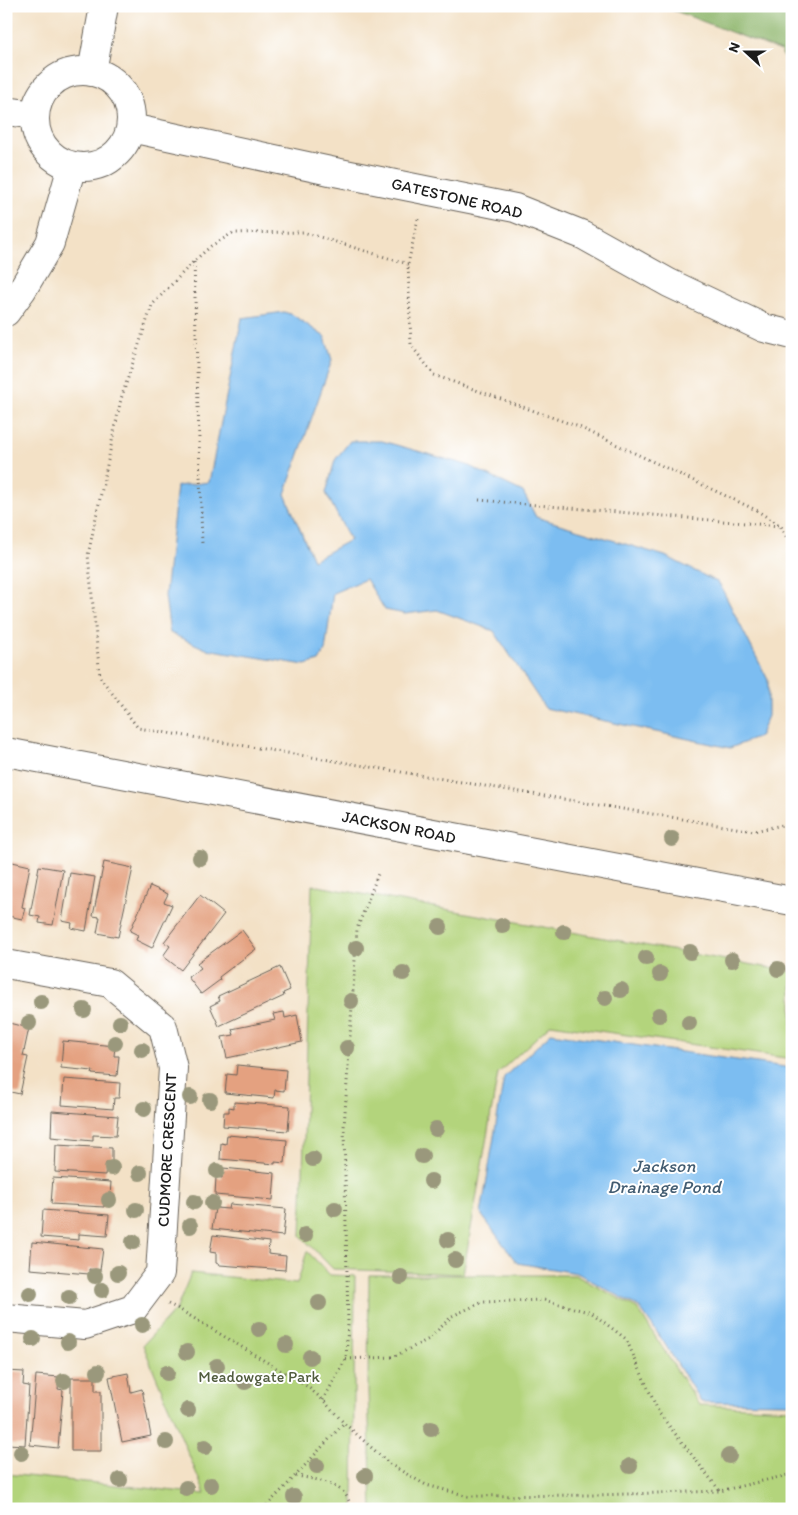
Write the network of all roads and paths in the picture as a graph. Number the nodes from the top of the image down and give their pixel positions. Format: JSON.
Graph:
{"nodes":[{"id":1,"x":104,"y":6,"type":"edge"},
{"id":2,"x":92,"y":72,"type":"junction"},
{"id":3,"x":6,"y":111,"type":"edge"},
{"id":4,"x":36,"y":115,"type":"junction"},
{"id":5,"x":131,"y":128,"type":"junction"},
{"id":6,"x":72,"y":166,"type":"junction"},
{"id":7,"x":418,"y":219,"type":"dead end"},
{"id":8,"x":194,"y":261,"type":"junction"},
{"id":9,"x":408,"y":264,"type":"junction"},
{"id":10,"x":6,"y":312,"type":"edge"},
{"id":11,"x":792,"y":334,"type":"edge"},
{"id":12,"x":479,"y":500,"type":"dead end"},
{"id":13,"x":781,"y":526,"type":"junction"},
{"id":14,"x":202,"y":545,"type":"dead end"},
{"id":15,"x":792,"y":548,"type":"edge"},
{"id":16,"x":6,"y":752,"type":"edge"},
{"id":17,"x":792,"y":823,"type":"edge"},
{"id":18,"x":378,"y":874,"type":"dead end"},
{"id":19,"x":792,"y":901,"type":"edge"},
{"id":20,"x":6,"y":964,"type":"edge"},
{"id":21,"x":166,"y":1303,"type":"dead end"},
{"id":22,"x":6,"y":1318,"type":"edge"},
{"id":23,"x":346,"y":1359,"type":"junction"},
{"id":24,"x":323,"y":1400,"type":"junction"},
{"id":25,"x":344,"y":1423,"type":"junction"},
{"id":26,"x":792,"y":1474,"type":"edge"},
{"id":27,"x":296,"y":1476,"type":"junction"},
{"id":28,"x":720,"y":1491,"type":"junction"},
{"id":29,"x":263,"y":1509,"type":"edge"},
{"id":30,"x":351,"y":1509,"type":"edge"}],
"edges":[{"from":1,"to":2,"type":"street"},
{"from":2,"to":4,"type":"street"},
{"from":2,"to":5,"type":"street"},
{"from":3,"to":4,"type":"street"},
{"from":4,"to":6,"type":"street"},
{"from":5,"to":6,"type":"street"},
{"from":5,"to":11,"type":"street","name":"GATESTONE ROAD"},
{"from":6,"to":10,"type":"street"},
{"from":7,"to":9,"type":"path"},
{"from":8,"to":9,"type":"path"},
{"from":8,"to":14,"type":"path"},
{"from":8,"to":17,"type":"path"},
{"from":9,"to":13,"type":"path"},
{"from":12,"to":13,"type":"path"},
{"from":13,"to":15,"type":"path"},
{"from":16,"to":19,"type":"street","name":"JACKSON ROAD"},
{"from":18,"to":23,"type":"path"},
{"from":20,"to":22,"type":"street","name":"CUDMORE CRESCENT"},
{"from":21,"to":24,"type":"path"},
{"from":23,"to":24,"type":"path"},
{"from":23,"to":28,"type":"path"},
{"from":24,"to":25,"type":"path"},
{"from":25,"to":27,"type":"path"},
{"from":25,"to":28,"type":"path"},
{"from":26,"to":28,"type":"path"},
{"from":27,"to":29,"type":"path"},
{"from":27,"to":30,"type":"path"}]}
